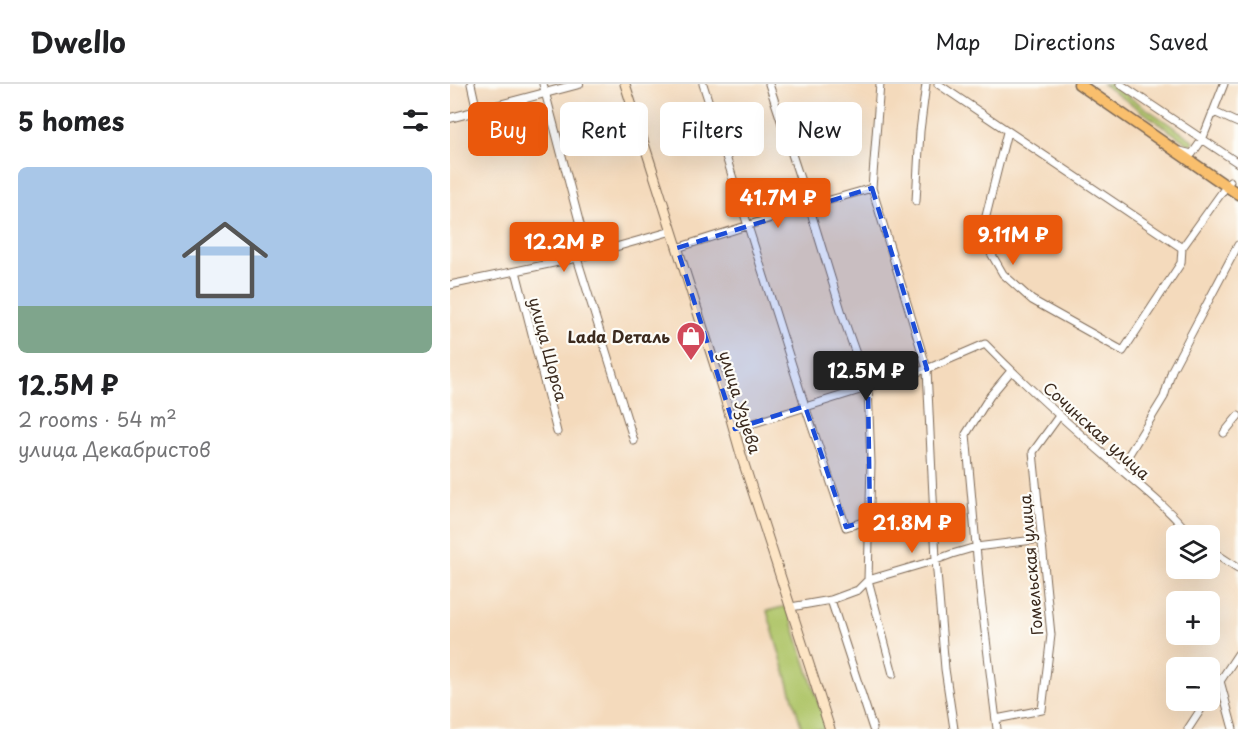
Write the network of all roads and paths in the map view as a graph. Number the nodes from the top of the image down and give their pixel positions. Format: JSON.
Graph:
{"nodes":[{"id":1,"x":471,"y":84,"type":"edge"},
{"id":2,"x":579,"y":84,"type":"edge"},
{"id":3,"x":625,"y":84,"type":"edge"},
{"id":4,"x":703,"y":84,"type":"edge"},
{"id":5,"x":769,"y":84,"type":"edge"},
{"id":6,"x":880,"y":84,"type":"edge"},
{"id":7,"x":926,"y":84,"type":"edge"},
{"id":8,"x":938,"y":84,"type":"edge"},
{"id":9,"x":1079,"y":84,"type":"edge"},
{"id":10,"x":1090,"y":84,"type":"edge"},
{"id":11,"x":1120,"y":84,"type":"edge"},
{"id":12,"x":1224,"y":84,"type":"edge"},
{"id":13,"x":544,"y":88,"type":"edge"},
{"id":14,"x":475,"y":102,"type":"edge"},
{"id":15,"x":503,"y":102,"type":"edge"},
{"id":16,"x":1214,"y":112,"type":"junction"},
{"id":17,"x":468,"y":113,"type":"edge"},
{"id":18,"x":450,"y":118,"type":"edge"},
{"id":19,"x":1238,"y":123,"type":"edge"},
{"id":20,"x":1007,"y":132,"type":"junction"},
{"id":21,"x":1203,"y":140,"type":"junction"},
{"id":22,"x":1172,"y":148,"type":"junction"},
{"id":23,"x":1192,"y":154,"type":"junction"},
{"id":24,"x":1238,"y":164,"type":"edge"},
{"id":25,"x":1231,"y":185,"type":"edge"},
{"id":26,"x":872,"y":188,"type":"junction"},
{"id":27,"x":1238,"y":194,"type":"edge"},
{"id":28,"x":916,"y":201,"type":"dead end"},
{"id":29,"x":809,"y":206,"type":"junction"},
{"id":30,"x":747,"y":225,"type":"junction"},
{"id":31,"x":672,"y":231,"type":"junction"},
{"id":32,"x":1238,"y":245,"type":"edge"},
{"id":33,"x":1182,"y":248,"type":"junction"},
{"id":34,"x":677,"y":249,"type":"junction"},
{"id":35,"x":588,"y":255,"type":"junction"},
{"id":36,"x":577,"y":258,"type":"junction"},
{"id":37,"x":516,"y":271,"type":"junction"},
{"id":38,"x":450,"y":285,"type":"edge"},
{"id":39,"x":927,"y":369,"type":"junction"},
{"id":40,"x":1011,"y":371,"type":"junction"},
{"id":41,"x":868,"y":388,"type":"junction"},
{"id":42,"x":805,"y":406,"type":"junction"},
{"id":43,"x":1059,"y":416,"type":"junction"},
{"id":44,"x":1238,"y":416,"type":"edge"},
{"id":45,"x":735,"y":429,"type":"junction"},
{"id":46,"x":557,"y":432,"type":"dead end"},
{"id":47,"x":1224,"y":433,"type":"dead end"},
{"id":48,"x":634,"y":441,"type":"dead end"},
{"id":49,"x":1120,"y":469,"type":"junction"},
{"id":50,"x":870,"y":520,"type":"junction"},
{"id":51,"x":1182,"y":525,"type":"edge"},
{"id":52,"x":1041,"y":539,"type":"junction"},
{"id":53,"x":976,"y":548,"type":"junction"},
{"id":54,"x":1220,"y":556,"type":"edge"},
{"id":55,"x":936,"y":560,"type":"junction"},
{"id":56,"x":1238,"y":568,"type":"edge"},
{"id":57,"x":868,"y":580,"type":"junction"},
{"id":58,"x":831,"y":600,"type":"junction"},
{"id":59,"x":791,"y":608,"type":"junction"},
{"id":60,"x":1238,"y":654,"type":"edge"},
{"id":61,"x":893,"y":674,"type":"dead end"},
{"id":62,"x":1220,"y":681,"type":"joint"},
{"id":63,"x":1200,"y":711,"type":"edge"},
{"id":64,"x":996,"y":719,"type":"junction"},
{"id":65,"x":830,"y":729,"type":"edge"},
{"id":66,"x":873,"y":729,"type":"edge"},
{"id":67,"x":954,"y":729,"type":"edge"},
{"id":68,"x":997,"y":729,"type":"edge"},
{"id":69,"x":1188,"y":729,"type":"edge"},
{"id":70,"x":1233,"y":729,"type":"edge"}],
"edges":[{"from":1,"to":14,"type":"street"},
{"from":2,"to":13,"type":"street"},
{"from":3,"to":31,"type":"main road","name":"улица Узуева"},
{"from":4,"to":30,"type":"street"},
{"from":5,"to":29,"type":"street"},
{"from":6,"to":26,"type":"street"},
{"from":7,"to":28,"type":"street"},
{"from":8,"to":20,"type":"street"},
{"from":9,"to":22,"type":"main road"},
{"from":10,"to":23,"type":"main road"},
{"from":11,"to":21,"type":"street"},
{"from":12,"to":16,"type":"street"},
{"from":13,"to":15,"type":"street"},
{"from":13,"to":35,"type":"street"},
{"from":16,"to":19,"type":"street"},
{"from":16,"to":21,"type":"street"},
{"from":17,"to":18,"type":"street"},
{"from":20,"to":33,"type":"street"},
{"from":20,"to":33,"type":"street"},
{"from":21,"to":23,"type":"street"},
{"from":21,"to":24,"type":"street"},
{"from":22,"to":23,"type":"street"},
{"from":22,"to":25,"type":"main road"},
{"from":23,"to":25,"type":"main road"},
{"from":25,"to":27,"type":"main road"},
{"from":25,"to":33,"type":"street"},
{"from":26,"to":29,"type":"street"},
{"from":26,"to":39,"type":"street"},
{"from":29,"to":30,"type":"street"},
{"from":29,"to":41,"type":"street"},
{"from":30,"to":34,"type":"street"},
{"from":30,"to":42,"type":"street"},
{"from":31,"to":34,"type":"main road","name":"улица Узуева"},
{"from":31,"to":35,"type":"street"},
{"from":32,"to":49,"type":"street"},
{"from":34,"to":45,"type":"main road","name":"улица Узуева"},
{"from":35,"to":36,"type":"street"},
{"from":36,"to":37,"type":"street"},
{"from":36,"to":48,"type":"street"},
{"from":37,"to":38,"type":"street"},
{"from":37,"to":46,"type":"street","name":"улица Щорса"},
{"from":39,"to":40,"type":"street","name":"Сочинская улица"},
{"from":39,"to":41,"type":"street"},
{"from":39,"to":55,"type":"street"},
{"from":40,"to":43,"type":"street","name":"Сочинская улица"},
{"from":40,"to":53,"type":"street"},
{"from":41,"to":42,"type":"street"},
{"from":41,"to":50,"type":"street"},
{"from":42,"to":45,"type":"street"},
{"from":42,"to":50,"type":"street"},
{"from":43,"to":49,"type":"street","name":"Сочинская улица"},
{"from":43,"to":52,"type":"street","name":"Гомельская улица"},
{"from":44,"to":47,"type":"street"},
{"from":45,"to":59,"type":"main road","name":"улица Узуева"},
{"from":49,"to":51,"type":"street","name":"Сочинская улица"},
{"from":50,"to":57,"type":"street"},
{"from":52,"to":53,"type":"street"},
{"from":52,"to":64,"type":"street","name":"Гомельская улица"},
{"from":53,"to":55,"type":"street"},
{"from":53,"to":64,"type":"street"},
{"from":54,"to":56,"type":"street"},
{"from":55,"to":57,"type":"street"},
{"from":55,"to":67,"type":"street"},
{"from":57,"to":58,"type":"street"},
{"from":57,"to":61,"type":"street"},
{"from":58,"to":59,"type":"street"},
{"from":58,"to":66,"type":"street"},
{"from":59,"to":65,"type":"main road","name":"улица Узуева"},
{"from":60,"to":62,"type":"street"},
{"from":62,"to":70,"type":"street"},
{"from":63,"to":69,"type":"street"},
{"from":64,"to":68,"type":"street"}]}
